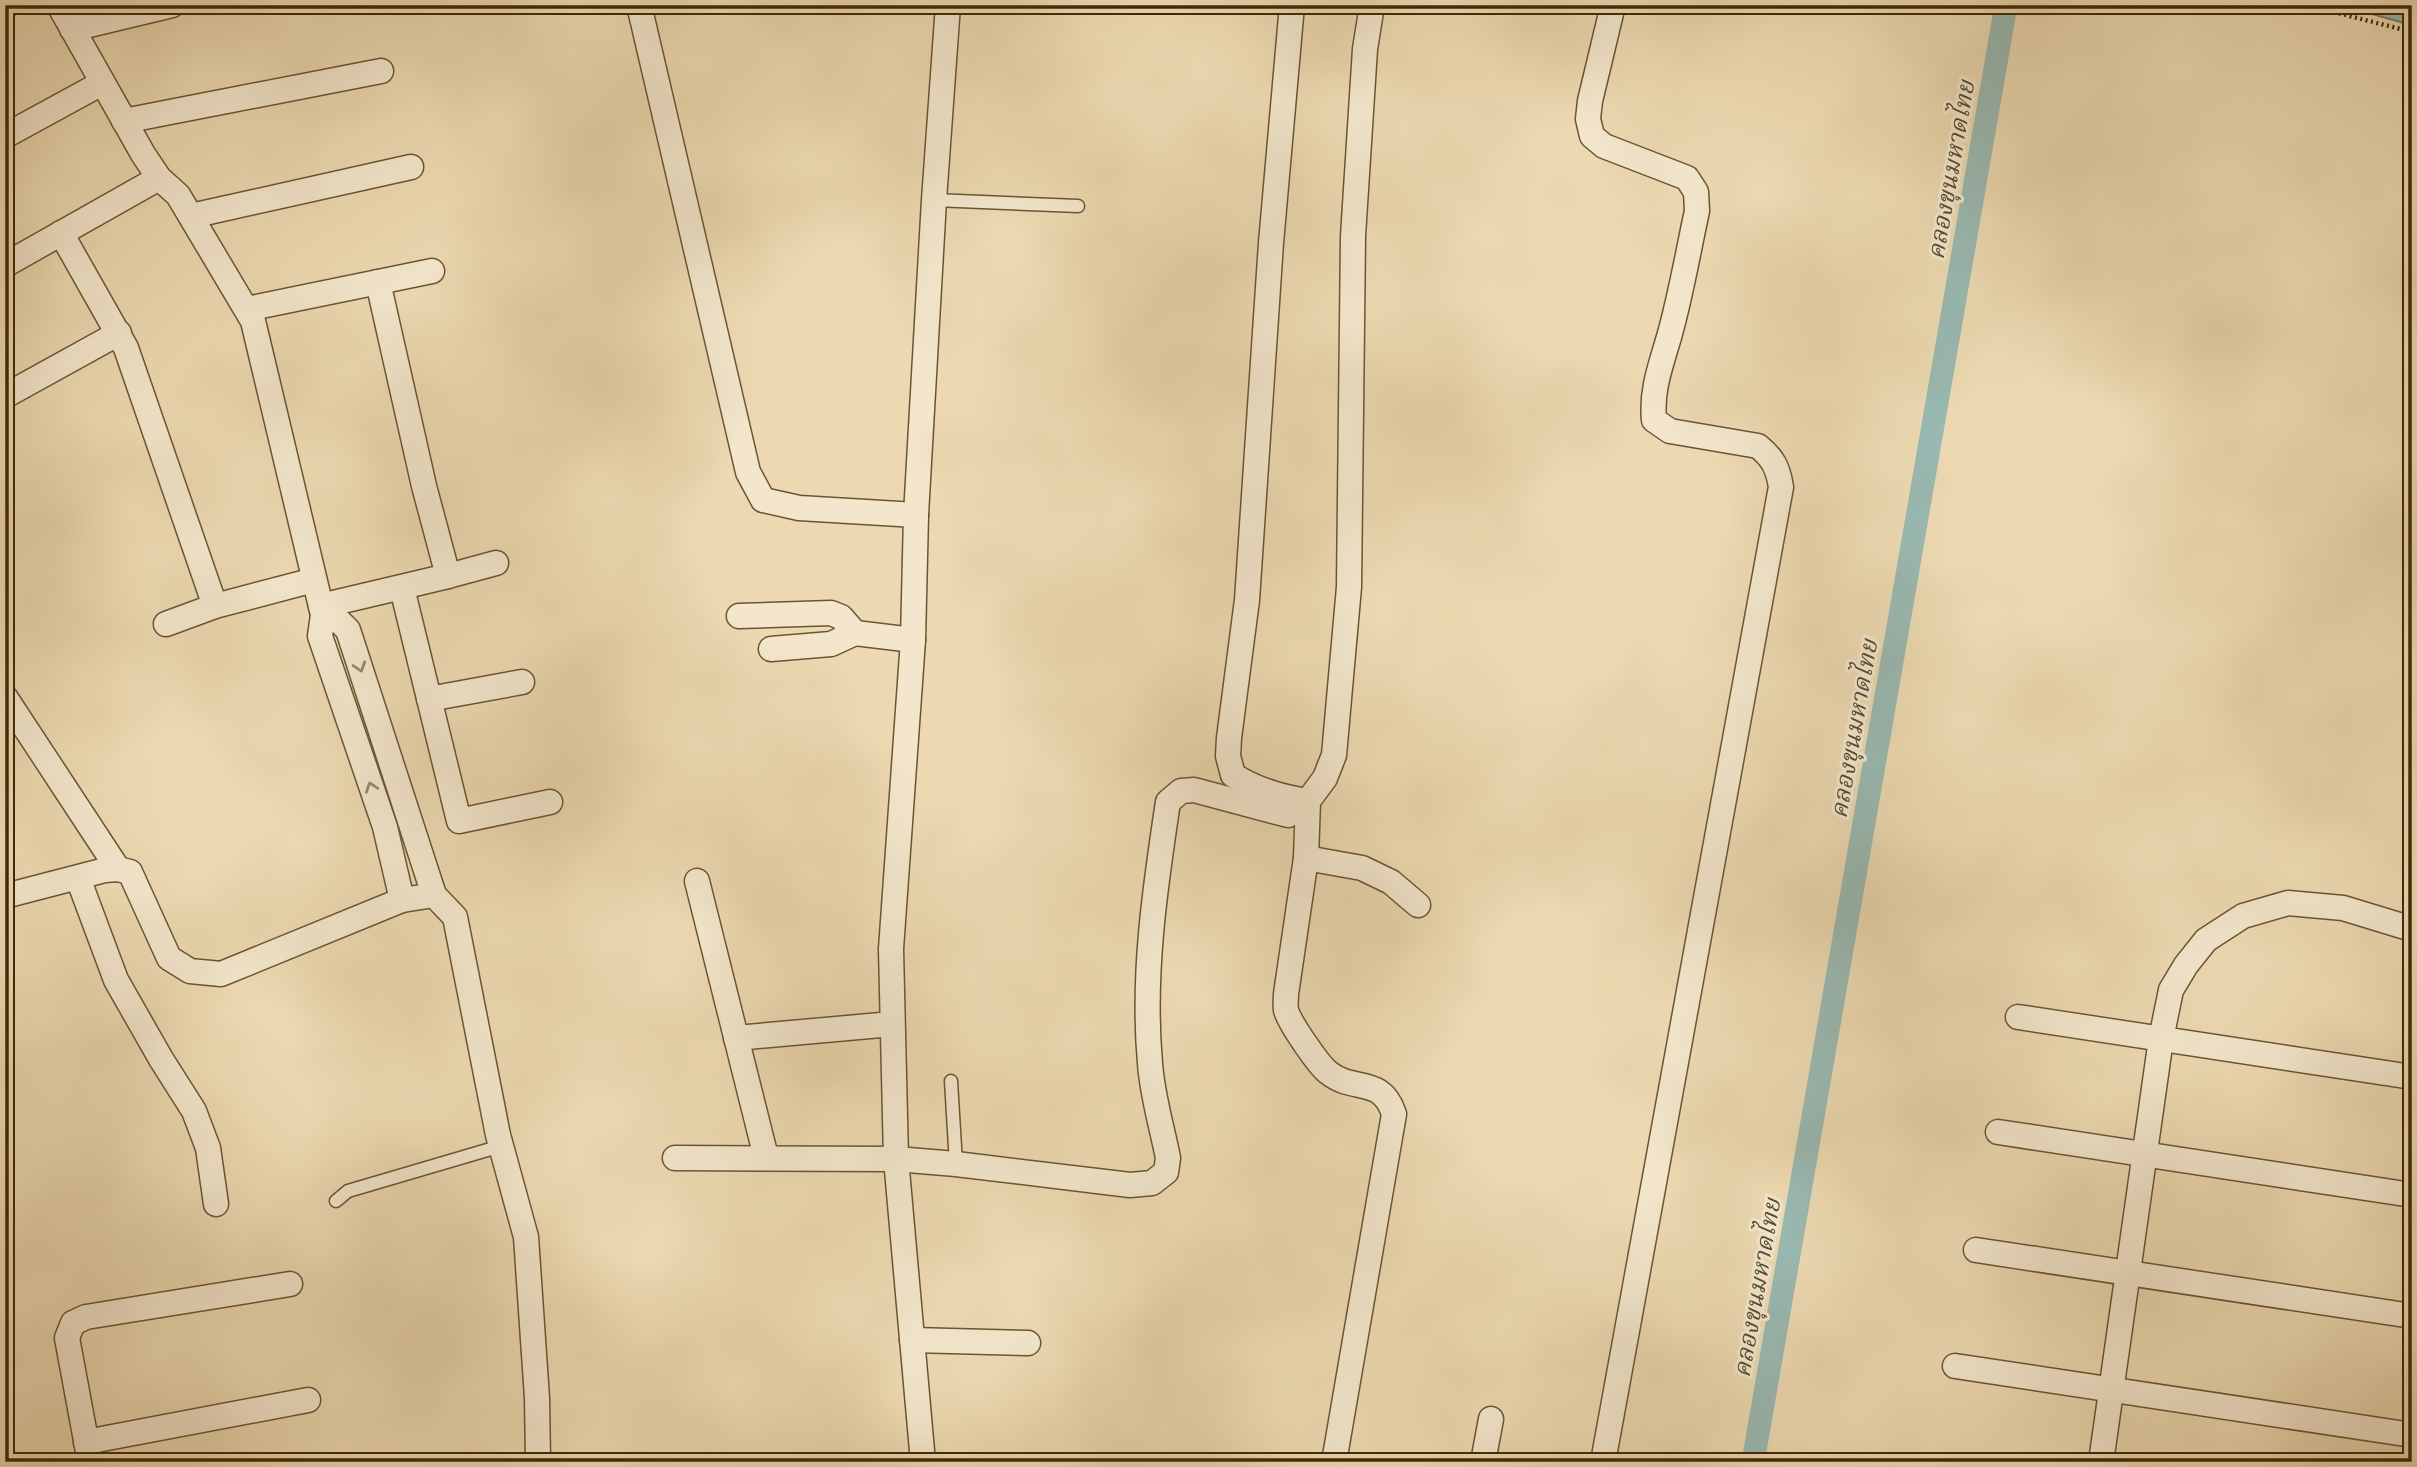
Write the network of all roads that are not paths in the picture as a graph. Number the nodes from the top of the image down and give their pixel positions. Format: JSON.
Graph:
{"nodes":[{"id":1,"x":59,"y":5,"type":"edge"},
{"id":2,"x":172,"y":5,"type":"edge"},
{"id":3,"x":639,"y":5,"type":"edge"},
{"id":4,"x":948,"y":5,"type":"edge"},
{"id":5,"x":1292,"y":5,"type":"edge"},
{"id":6,"x":1373,"y":5,"type":"edge"},
{"id":7,"x":1613,"y":5,"type":"edge"},
{"id":8,"x":72,"y":29,"type":"junction"},
{"id":9,"x":381,"y":71,"type":"dead end"},
{"id":10,"x":102,"y":83,"type":"junction"},
{"id":11,"x":124,"y":121,"type":"junction"},
{"id":12,"x":5,"y":136,"type":"edge"},
{"id":13,"x":411,"y":167,"type":"dead end"},
{"id":14,"x":159,"y":178,"type":"junction"},
{"id":15,"x":934,"y":200,"type":"junction"},
{"id":16,"x":1078,"y":206,"type":"dead end"},
{"id":17,"x":191,"y":216,"type":"junction"},
{"id":18,"x":61,"y":233,"type":"junction"},
{"id":19,"x":5,"y":265,"type":"edge"},
{"id":20,"x":432,"y":271,"type":"dead end"},
{"id":21,"x":378,"y":282,"type":"junction"},
{"id":22,"x":247,"y":309,"type":"junction"},
{"id":23,"x":119,"y":333,"type":"junction"},
{"id":24,"x":5,"y":396,"type":"edge"},
{"id":25,"x":916,"y":515,"type":"junction"},
{"id":26,"x":496,"y":563,"type":"dead end"},
{"id":27,"x":448,"y":576,"type":"junction"},
{"id":28,"x":314,"y":580,"type":"junction"},
{"id":29,"x":402,"y":588,"type":"junction"},
{"id":30,"x":215,"y":606,"type":"junction"},
{"id":31,"x":322,"y":611,"type":"junction"},
{"id":32,"x":739,"y":616,"type":"dead end"},
{"id":33,"x":166,"y":624,"type":"dead end"},
{"id":34,"x":855,"y":633,"type":"junction"},
{"id":35,"x":913,"y":640,"type":"junction"},
{"id":36,"x":771,"y":649,"type":"dead end"},
{"id":37,"x":522,"y":682,"type":"dead end"},
{"id":38,"x":5,"y":697,"type":"edge"},
{"id":39,"x":429,"y":699,"type":"junction"},
{"id":40,"x":550,"y":802,"type":"dead end"},
{"id":41,"x":405,"y":805,"type":"junction"},
{"id":42,"x":1308,"y":811,"type":"junction"},
{"id":43,"x":381,"y":816,"type":"junction"},
{"id":44,"x":1306,"y":858,"type":"junction"},
{"id":45,"x":118,"y":869,"type":"junction"},
{"id":46,"x":78,"y":878,"type":"junction"},
{"id":47,"x":697,"y":881,"type":"dead end"},
{"id":48,"x":434,"y":895,"type":"junction"},
{"id":49,"x":5,"y":896,"type":"edge"},
{"id":50,"x":402,"y":900,"type":"junction"},
{"id":51,"x":1418,"y":905,"type":"dead end"},
{"id":52,"x":2412,"y":929,"type":"edge"},
{"id":53,"x":2018,"y":1017,"type":"dead end"},
{"id":54,"x":892,"y":1024,"type":"junction"},
{"id":55,"x":736,"y":1038,"type":"junction"},
{"id":56,"x":2161,"y":1039,"type":"junction"},
{"id":57,"x":2412,"y":1077,"type":"edge"},
{"id":58,"x":951,"y":1081,"type":"dead end"},
{"id":59,"x":1998,"y":1132,"type":"dead end"},
{"id":60,"x":501,"y":1146,"type":"junction"},
{"id":61,"x":2146,"y":1154,"type":"junction"},
{"id":62,"x":766,"y":1157,"type":"junction"},
{"id":63,"x":675,"y":1158,"type":"dead end"},
{"id":64,"x":896,"y":1159,"type":"junction"},
{"id":65,"x":956,"y":1164,"type":"junction"},
{"id":66,"x":2412,"y":1195,"type":"edge"},
{"id":67,"x":336,"y":1201,"type":"dead end"},
{"id":68,"x":216,"y":1204,"type":"dead end"},
{"id":69,"x":1976,"y":1250,"type":"dead end"},
{"id":70,"x":2129,"y":1273,"type":"junction"},
{"id":71,"x":290,"y":1283,"type":"dead end"},
{"id":72,"x":2412,"y":1316,"type":"edge"},
{"id":73,"x":912,"y":1340,"type":"junction"},
{"id":74,"x":1028,"y":1343,"type":"dead end"},
{"id":75,"x":1955,"y":1366,"type":"dead end"},
{"id":76,"x":2112,"y":1390,"type":"junction"},
{"id":77,"x":308,"y":1400,"type":"dead end"},
{"id":78,"x":1491,"y":1419,"type":"dead end"},
{"id":79,"x":2412,"y":1435,"type":"edge"},
{"id":80,"x":88,"y":1452,"type":"edge"},
{"id":81,"x":538,"y":1462,"type":"edge"},
{"id":82,"x":923,"y":1462,"type":"edge"},
{"id":83,"x":1334,"y":1462,"type":"edge"},
{"id":84,"x":1483,"y":1462,"type":"edge"},
{"id":85,"x":1603,"y":1462,"type":"edge"},
{"id":86,"x":2101,"y":1462,"type":"edge"}],
"edges":[{"from":1,"to":8,"type":"street"},
{"from":2,"to":8,"type":"street"},
{"from":3,"to":25,"type":"street"},
{"from":4,"to":15,"type":"street"},
{"from":5,"to":42,"type":"street"},
{"from":6,"to":42,"type":"street"},
{"from":7,"to":85,"type":"street"},
{"from":8,"to":10,"type":"street"},
{"from":9,"to":11,"type":"street"},
{"from":10,"to":11,"type":"street"},
{"from":10,"to":12,"type":"street"},
{"from":11,"to":14,"type":"street"},
{"from":13,"to":17,"type":"street"},
{"from":14,"to":17,"type":"street"},
{"from":14,"to":18,"type":"street"},
{"from":15,"to":16,"type":"lane"},
{"from":15,"to":25,"type":"street"},
{"from":17,"to":22,"type":"street"},
{"from":18,"to":19,"type":"street"},
{"from":18,"to":23,"type":"street"},
{"from":20,"to":21,"type":"street"},
{"from":21,"to":22,"type":"street"},
{"from":21,"to":27,"type":"street"},
{"from":22,"to":28,"type":"street"},
{"from":23,"to":24,"type":"street"},
{"from":23,"to":30,"type":"street"},
{"from":25,"to":35,"type":"street"},
{"from":26,"to":27,"type":"street"},
{"from":27,"to":29,"type":"street"},
{"from":28,"to":30,"type":"street"},
{"from":28,"to":31,"type":"street"},
{"from":29,"to":31,"type":"street"},
{"from":29,"to":39,"type":"street"},
{"from":30,"to":33,"type":"street"},
{"from":31,"to":41,"type":"street","one_way":true},
{"from":43,"to":31,"type":"street","one_way":true},
{"from":32,"to":34,"type":"street"},
{"from":34,"to":35,"type":"street"},
{"from":34,"to":36,"type":"street"},
{"from":35,"to":54,"type":"street"},
{"from":37,"to":39,"type":"street"},
{"from":38,"to":45,"type":"street"},
{"from":39,"to":40,"type":"street"},
{"from":41,"to":43,"type":"street"},
{"from":41,"to":48,"type":"street"},
{"from":42,"to":44,"type":"street"},
{"from":42,"to":65,"type":"street"},
{"from":43,"to":50,"type":"street"},
{"from":44,"to":51,"type":"street"},
{"from":44,"to":83,"type":"street"},
{"from":45,"to":46,"type":"street"},
{"from":45,"to":50,"type":"street"},
{"from":46,"to":49,"type":"street"},
{"from":46,"to":68,"type":"street"},
{"from":47,"to":55,"type":"street"},
{"from":48,"to":50,"type":"street"},
{"from":48,"to":60,"type":"street"},
{"from":52,"to":56,"type":"street"},
{"from":53,"to":56,"type":"street"},
{"from":54,"to":55,"type":"street"},
{"from":54,"to":64,"type":"street"},
{"from":55,"to":62,"type":"street"},
{"from":56,"to":57,"type":"street"},
{"from":56,"to":61,"type":"street"},
{"from":58,"to":65,"type":"lane"},
{"from":59,"to":61,"type":"street"},
{"from":60,"to":67,"type":"lane"},
{"from":60,"to":81,"type":"street"},
{"from":61,"to":66,"type":"street"},
{"from":61,"to":70,"type":"street"},
{"from":62,"to":63,"type":"street"},
{"from":62,"to":64,"type":"street"},
{"from":64,"to":65,"type":"street"},
{"from":64,"to":73,"type":"street"},
{"from":69,"to":70,"type":"street"},
{"from":70,"to":72,"type":"street"},
{"from":70,"to":76,"type":"street"},
{"from":71,"to":80,"type":"street"},
{"from":73,"to":74,"type":"street"},
{"from":73,"to":82,"type":"street"},
{"from":75,"to":76,"type":"street"},
{"from":76,"to":79,"type":"street"},
{"from":76,"to":86,"type":"street"},
{"from":77,"to":80,"type":"street"},
{"from":78,"to":84,"type":"street"}]}
